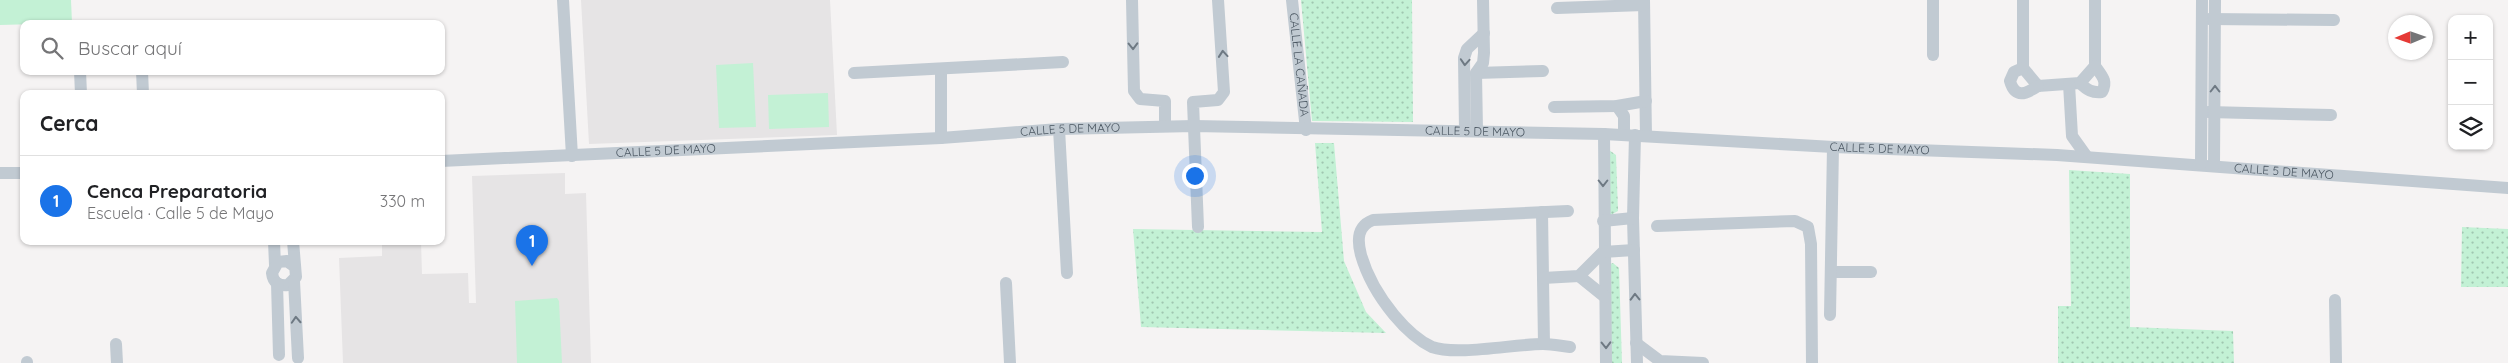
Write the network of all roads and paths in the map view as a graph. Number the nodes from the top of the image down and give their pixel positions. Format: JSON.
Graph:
{"nodes":[{"id":1,"x":564,"y":0,"type":"edge"},
{"id":2,"x":1132,"y":0,"type":"edge"},
{"id":3,"x":1218,"y":0,"type":"edge"},
{"id":4,"x":1292,"y":0,"type":"edge"},
{"id":5,"x":1483,"y":0,"type":"edge"},
{"id":6,"x":1933,"y":0,"type":"edge"},
{"id":7,"x":2023,"y":0,"type":"edge"},
{"id":8,"x":2094,"y":0,"type":"edge"},
{"id":9,"x":2202,"y":0,"type":"edge"},
{"id":10,"x":2215,"y":0,"type":"edge"},
{"id":11,"x":1644,"y":2,"type":"edge"},
{"id":12,"x":1557,"y":8,"type":"dead end"},
{"id":13,"x":2209,"y":19,"type":"junction"},
{"id":14,"x":2334,"y":20,"type":"dead end"},
{"id":15,"x":1484,"y":33,"type":"junction"},
{"id":16,"x":1933,"y":55,"type":"dead end"},
{"id":17,"x":1063,"y":62,"type":"dead end"},
{"id":18,"x":2095,"y":66,"type":"junction"},
{"id":19,"x":2023,"y":68,"type":"junction"},
{"id":20,"x":941,"y":69,"type":"junction"},
{"id":21,"x":1543,"y":71,"type":"dead end"},
{"id":22,"x":854,"y":73,"type":"dead end"},
{"id":23,"x":1476,"y":73,"type":"junction"},
{"id":24,"x":80,"y":75,"type":"edge"},
{"id":25,"x":142,"y":75,"type":"edge"},
{"id":26,"x":2075,"y":84,"type":"junction"},
{"id":27,"x":2038,"y":86,"type":"junction"},
{"id":28,"x":81,"y":90,"type":"edge"},
{"id":29,"x":143,"y":90,"type":"edge"},
{"id":30,"x":1646,"y":102,"type":"junction"},
{"id":31,"x":1617,"y":106,"type":"junction"},
{"id":32,"x":1554,"y":107,"type":"dead end"},
{"id":33,"x":2202,"y":112,"type":"junction"},
{"id":34,"x":2216,"y":112,"type":"junction"},
{"id":35,"x":2331,"y":115,"type":"dead end"},
{"id":36,"x":1165,"y":126,"type":"junction"},
{"id":37,"x":1194,"y":126,"type":"junction"},
{"id":38,"x":1059,"y":129,"type":"junction"},
{"id":39,"x":1306,"y":130,"type":"junction"},
{"id":40,"x":1471,"y":131,"type":"junction"},
{"id":41,"x":1604,"y":134,"type":"junction"},
{"id":42,"x":1635,"y":135,"type":"junction"},
{"id":43,"x":2072,"y":136,"type":"junction"},
{"id":44,"x":941,"y":138,"type":"junction"},
{"id":45,"x":2209,"y":138,"type":"junction"},
{"id":46,"x":1832,"y":147,"type":"junction"},
{"id":47,"x":2058,"y":155,"type":"junction"},
{"id":48,"x":572,"y":156,"type":"junction"},
{"id":49,"x":2087,"y":157,"type":"junction"},
{"id":50,"x":445,"y":161,"type":"edge"},
{"id":51,"x":2208,"y":165,"type":"junction"},
{"id":52,"x":0,"y":173,"type":"edge"},
{"id":53,"x":20,"y":173,"type":"edge"},
{"id":54,"x":2508,"y":188,"type":"edge"},
{"id":55,"x":1568,"y":211,"type":"dead end"},
{"id":56,"x":1542,"y":212,"type":"junction"},
{"id":57,"x":1633,"y":218,"type":"junction"},
{"id":58,"x":1603,"y":221,"type":"junction"},
{"id":59,"x":1657,"y":226,"type":"dead end"},
{"id":60,"x":1198,"y":227,"type":"dead end"},
{"id":61,"x":274,"y":245,"type":"edge"},
{"id":62,"x":293,"y":245,"type":"edge"},
{"id":63,"x":1634,"y":250,"type":"junction"},
{"id":64,"x":1603,"y":252,"type":"junction"},
{"id":65,"x":275,"y":265,"type":"junction"},
{"id":66,"x":294,"y":266,"type":"junction"},
{"id":67,"x":1831,"y":272,"type":"junction"},
{"id":68,"x":1871,"y":272,"type":"dead end"},
{"id":69,"x":1067,"y":273,"type":"dead end"},
{"id":70,"x":1579,"y":276,"type":"junction"},
{"id":71,"x":1543,"y":278,"type":"junction"},
{"id":72,"x":294,"y":281,"type":"junction"},
{"id":73,"x":1006,"y":282,"type":"dead end"},
{"id":74,"x":276,"y":283,"type":"junction"},
{"id":75,"x":1605,"y":297,"type":"junction"},
{"id":76,"x":2335,"y":300,"type":"dead end"},
{"id":77,"x":1830,"y":314,"type":"dead end"},
{"id":78,"x":1636,"y":343,"type":"junction"},
{"id":79,"x":116,"y":344,"type":"dead end"},
{"id":80,"x":1544,"y":344,"type":"junction"},
{"id":81,"x":1570,"y":347,"type":"dead end"},
{"id":82,"x":278,"y":359,"type":"edge"},
{"id":83,"x":298,"y":361,"type":"edge"},
{"id":84,"x":1659,"y":362,"type":"edge"},
{"id":85,"x":117,"y":363,"type":"edge"},
{"id":86,"x":1010,"y":363,"type":"edge"},
{"id":87,"x":1606,"y":363,"type":"edge"},
{"id":88,"x":1637,"y":363,"type":"edge"},
{"id":89,"x":1703,"y":363,"type":"edge"},
{"id":90,"x":1812,"y":363,"type":"edge"},
{"id":91,"x":2336,"y":363,"type":"edge"}],
"edges":[{"from":1,"to":48,"type":"street"},
{"from":2,"to":36,"type":"street","one_way":true},
{"from":37,"to":3,"type":"street","one_way":true},
{"from":4,"to":39,"type":"street","name":"CALLE LA CAÑADA"},
{"from":5,"to":15,"type":"street"},
{"from":6,"to":16,"type":"street"},
{"from":7,"to":19,"type":"street"},
{"from":8,"to":18,"type":"street"},
{"from":9,"to":13,"type":"street"},
{"from":10,"to":13,"type":"street"},
{"from":11,"to":12,"type":"street"},
{"from":11,"to":30,"type":"street"},
{"from":13,"to":14,"type":"street"},
{"from":13,"to":33,"type":"street"},
{"from":34,"to":13,"type":"street","one_way":true},
{"from":15,"to":23,"type":"street"},
{"from":15,"to":40,"type":"street","one_way":true},
{"from":17,"to":20,"type":"street"},
{"from":18,"to":26,"type":"street"},
{"from":18,"to":26,"type":"street"},
{"from":19,"to":27,"type":"street"},
{"from":19,"to":27,"type":"street"},
{"from":20,"to":22,"type":"street"},
{"from":20,"to":44,"type":"street"},
{"from":21,"to":23,"type":"street"},
{"from":23,"to":40,"type":"street"},
{"from":24,"to":28,"type":"street"},
{"from":25,"to":29,"type":"street"},
{"from":26,"to":27,"type":"street"},
{"from":26,"to":43,"type":"street"},
{"from":30,"to":31,"type":"street"},
{"from":30,"to":42,"type":"street"},
{"from":31,"to":32,"type":"street"},
{"from":31,"to":42,"type":"street"},
{"from":33,"to":34,"type":"street"},
{"from":33,"to":45,"type":"street"},
{"from":34,"to":35,"type":"street"},
{"from":34,"to":45,"type":"street"},
{"from":36,"to":37,"type":"street","name":"CALLE 5 DE MAYO"},
{"from":36,"to":38,"type":"street","name":"CALLE 5 DE MAYO"},
{"from":37,"to":39,"type":"street","name":"CALLE 5 DE MAYO"},
{"from":37,"to":60,"type":"street"},
{"from":38,"to":44,"type":"street","name":"CALLE 5 DE MAYO"},
{"from":38,"to":69,"type":"street"},
{"from":39,"to":40,"type":"street","name":"CALLE 5 DE MAYO"},
{"from":40,"to":41,"type":"street","name":"CALLE 5 DE MAYO"},
{"from":41,"to":42,"type":"street","name":"CALLE 5 DE MAYO"},
{"from":41,"to":58,"type":"street","one_way":true},
{"from":42,"to":46,"type":"street","name":"CALLE 5 DE MAYO"},
{"from":42,"to":57,"type":"street"},
{"from":43,"to":47,"type":"street"},
{"from":43,"to":49,"type":"street"},
{"from":44,"to":48,"type":"street","name":"CALLE 5 DE MAYO"},
{"from":45,"to":51,"type":"street"},
{"from":46,"to":47,"type":"street","name":"CALLE 5 DE MAYO"},
{"from":46,"to":67,"type":"street"},
{"from":47,"to":49,"type":"street","name":"CALLE 5 DE MAYO"},
{"from":48,"to":50,"type":"street","name":"CALLE 5 DE MAYO"},
{"from":49,"to":51,"type":"street","name":"CALLE 5 DE MAYO"},
{"from":51,"to":54,"type":"street","name":"CALLE 5 DE MAYO"},
{"from":52,"to":53,"type":"street"},
{"from":55,"to":56,"type":"street"},
{"from":56,"to":71,"type":"street"},
{"from":56,"to":80,"type":"street"},
{"from":57,"to":58,"type":"street"},
{"from":57,"to":63,"type":"street"},
{"from":58,"to":64,"type":"street"},
{"from":59,"to":90,"type":"street"},
{"from":61,"to":65,"type":"street"},
{"from":62,"to":66,"type":"street"},
{"from":63,"to":64,"type":"street"},
{"from":78,"to":63,"type":"street","one_way":true},
{"from":64,"to":70,"type":"street"},
{"from":64,"to":75,"type":"street"},
{"from":65,"to":66,"type":"street"},
{"from":65,"to":74,"type":"street"},
{"from":66,"to":72,"type":"street"},
{"from":67,"to":68,"type":"street"},
{"from":67,"to":77,"type":"street"},
{"from":70,"to":71,"type":"street"},
{"from":70,"to":75,"type":"street"},
{"from":71,"to":80,"type":"street"},
{"from":72,"to":74,"type":"street"},
{"from":83,"to":72,"type":"street","one_way":true},
{"from":73,"to":86,"type":"street"},
{"from":74,"to":82,"type":"street"},
{"from":75,"to":87,"type":"street","one_way":true},
{"from":76,"to":91,"type":"street"},
{"from":78,"to":84,"type":"street"},
{"from":78,"to":88,"type":"street"},
{"from":79,"to":85,"type":"street"},
{"from":80,"to":81,"type":"street"},
{"from":82,"to":83,"type":"street"},
{"from":84,"to":89,"type":"street"}]}
